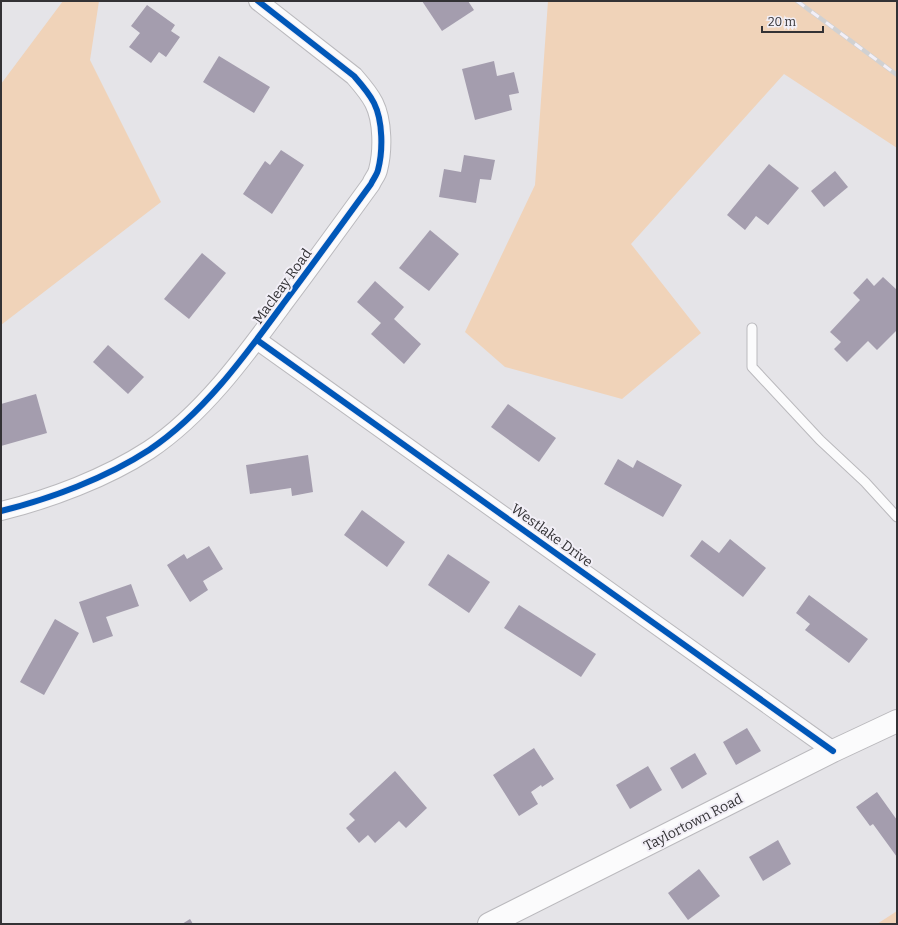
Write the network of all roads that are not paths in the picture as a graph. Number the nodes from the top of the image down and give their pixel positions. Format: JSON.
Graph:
{"nodes":[{"id":1,"x":258,"y":1,"type":"edge"},
{"id":2,"x":752,"y":328,"type":"dead end"},
{"id":3,"x":257,"y":340,"type":"junction"},
{"id":4,"x":1,"y":511,"type":"edge"},
{"id":5,"x":897,"y":516,"type":"edge"},
{"id":6,"x":897,"y":721,"type":"edge"},
{"id":7,"x":833,"y":751,"type":"junction"},
{"id":8,"x":489,"y":924,"type":"edge"}],
"edges":[{"from":1,"to":3,"type":"street","name":"Macleay Road"},
{"from":2,"to":5,"type":"lane"},
{"from":3,"to":4,"type":"street","name":"Macleay Road"},
{"from":3,"to":7,"type":"street","name":"Westlake Drive"},
{"from":6,"to":7,"type":"street","name":"Taylortown Road"},
{"from":7,"to":8,"type":"street","name":"Taylortown Road"}]}
